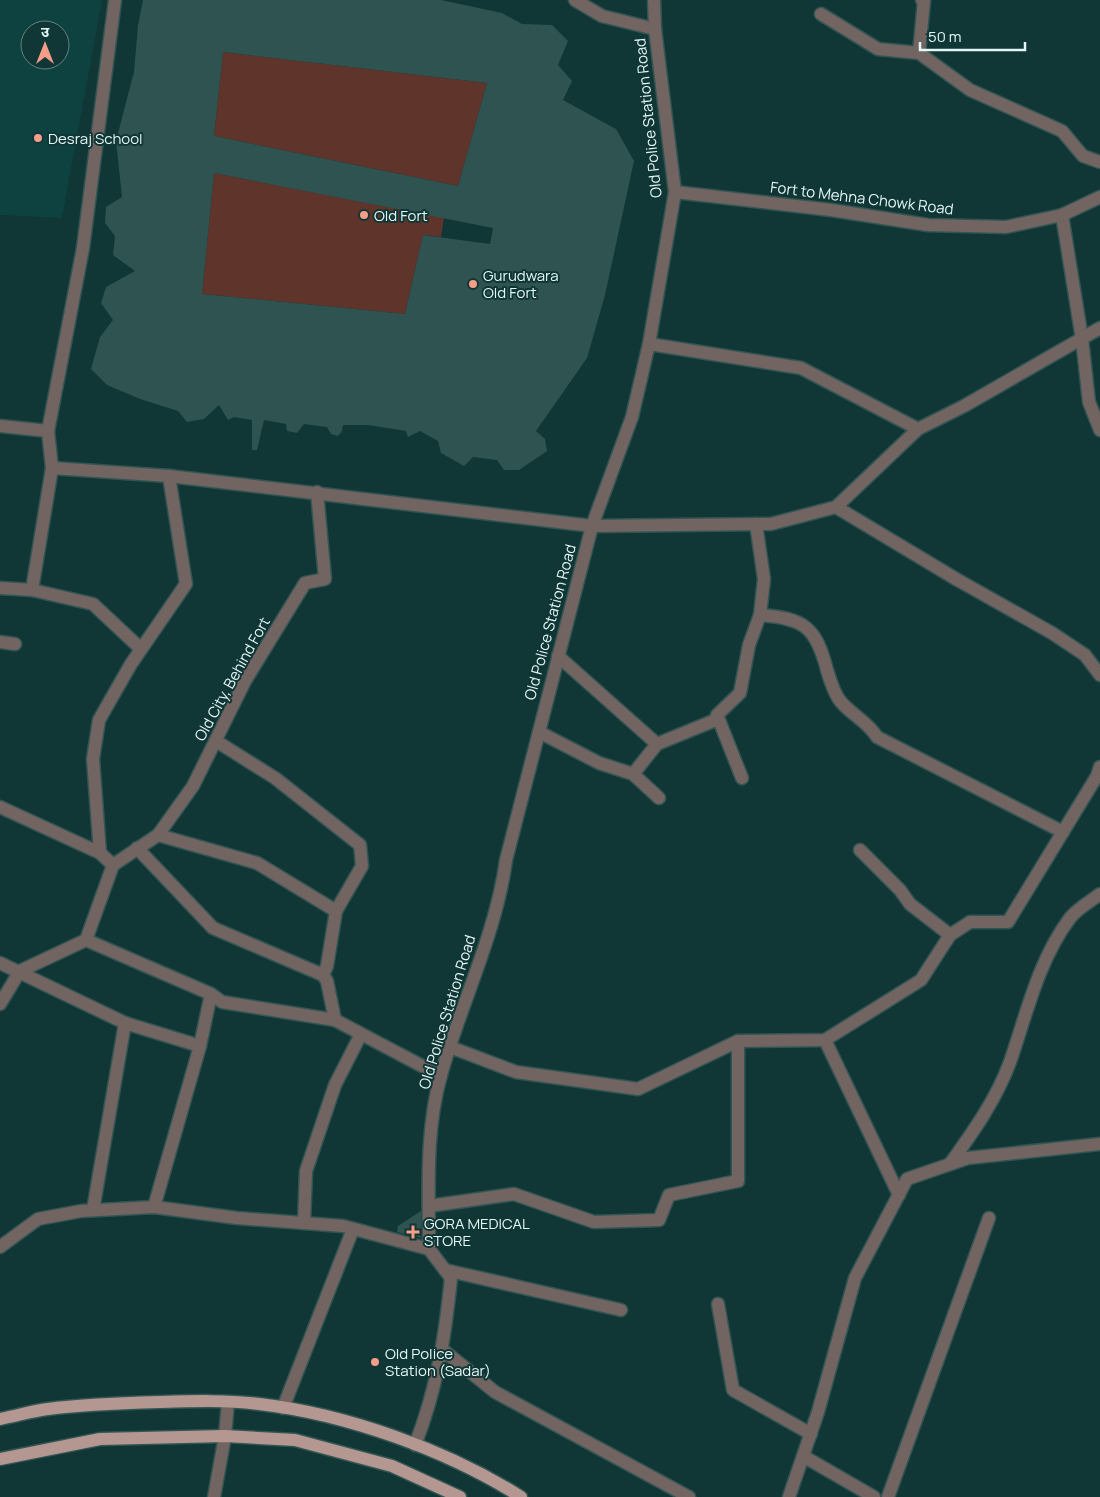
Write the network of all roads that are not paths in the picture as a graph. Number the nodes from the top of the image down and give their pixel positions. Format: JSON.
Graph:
{"nodes":[{"id":1,"x":115,"y":0,"type":"edge"},
{"id":2,"x":574,"y":0,"type":"edge"},
{"id":3,"x":654,"y":0,"type":"edge"},
{"id":4,"x":922,"y":0,"type":"edge"},
{"id":5,"x":821,"y":14,"type":"dead end"},
{"id":6,"x":655,"y":29,"type":"junction"},
{"id":7,"x":919,"y":53,"type":"junction"},
{"id":8,"x":1100,"y":162,"type":"edge"},
{"id":9,"x":675,"y":192,"type":"junction"},
{"id":10,"x":1100,"y":198,"type":"edge"},
{"id":11,"x":1062,"y":214,"type":"junction"},
{"id":12,"x":1100,"y":328,"type":"edge"},
{"id":13,"x":1082,"y":339,"type":"junction"},
{"id":14,"x":649,"y":344,"type":"junction"},
{"id":15,"x":0,"y":426,"type":"edge"},
{"id":16,"x":918,"y":429,"type":"junction"},
{"id":17,"x":1100,"y":430,"type":"edge"},
{"id":18,"x":48,"y":431,"type":"junction"},
{"id":19,"x":52,"y":468,"type":"junction"},
{"id":20,"x":169,"y":476,"type":"junction"},
{"id":21,"x":317,"y":492,"type":"junction"},
{"id":22,"x":836,"y":507,"type":"junction"},
{"id":23,"x":756,"y":524,"type":"junction"},
{"id":24,"x":592,"y":526,"type":"junction"},
{"id":25,"x":0,"y":588,"type":"edge"},
{"id":26,"x":32,"y":590,"type":"junction"},
{"id":27,"x":760,"y":615,"type":"junction"},
{"id":28,"x":0,"y":642,"type":"edge"},
{"id":29,"x":15,"y":644,"type":"dead end"},
{"id":30,"x":141,"y":649,"type":"junction"},
{"id":31,"x":558,"y":656,"type":"junction"},
{"id":32,"x":1100,"y":676,"type":"edge"},
{"id":33,"x":718,"y":719,"type":"junction"},
{"id":34,"x":539,"y":732,"type":"junction"},
{"id":35,"x":216,"y":741,"type":"junction"},
{"id":36,"x":657,"y":744,"type":"junction"},
{"id":37,"x":1100,"y":767,"type":"edge"},
{"id":38,"x":633,"y":774,"type":"junction"},
{"id":39,"x":742,"y":778,"type":"dead end"},
{"id":40,"x":659,"y":798,"type":"dead end"},
{"id":41,"x":0,"y":808,"type":"edge"},
{"id":42,"x":1063,"y":832,"type":"junction"},
{"id":43,"x":158,"y":835,"type":"junction"},
{"id":44,"x":137,"y":848,"type":"junction"},
{"id":45,"x":860,"y":850,"type":"dead end"},
{"id":46,"x":100,"y":853,"type":"junction"},
{"id":47,"x":112,"y":865,"type":"junction"},
{"id":48,"x":1100,"y":894,"type":"edge"},
{"id":49,"x":336,"y":911,"type":"junction"},
{"id":50,"x":950,"y":935,"type":"junction"},
{"id":51,"x":86,"y":940,"type":"junction"},
{"id":52,"x":0,"y":963,"type":"edge"},
{"id":53,"x":20,"y":971,"type":"junction"},
{"id":54,"x":323,"y":975,"type":"junction"},
{"id":55,"x":211,"y":994,"type":"junction"},
{"id":56,"x":0,"y":1004,"type":"edge"},
{"id":57,"x":335,"y":1020,"type":"junction"},
{"id":58,"x":126,"y":1023,"type":"junction"},
{"id":59,"x":361,"y":1034,"type":"junction"},
{"id":60,"x":825,"y":1040,"type":"junction"},
{"id":61,"x":738,"y":1041,"type":"junction"},
{"id":62,"x":200,"y":1046,"type":"junction"},
{"id":63,"x":450,"y":1047,"type":"junction"},
{"id":64,"x":441,"y":1076,"type":"junction"},
{"id":65,"x":1100,"y":1144,"type":"edge"},
{"id":66,"x":950,"y":1164,"type":"junction"},
{"id":67,"x":899,"y":1195,"type":"junction"},
{"id":68,"x":429,"y":1206,"type":"junction"},
{"id":69,"x":154,"y":1207,"type":"junction"},
{"id":70,"x":93,"y":1210,"type":"junction"},
{"id":71,"x":989,"y":1218,"type":"dead end"},
{"id":72,"x":304,"y":1223,"type":"junction"},
{"id":73,"x":353,"y":1229,"type":"junction"},
{"id":74,"x":0,"y":1247,"type":"edge"},
{"id":75,"x":429,"y":1249,"type":"junction"},
{"id":76,"x":445,"y":1270,"type":"junction"},
{"id":77,"x":718,"y":1304,"type":"dead end"},
{"id":78,"x":621,"y":1310,"type":"dead end"},
{"id":79,"x":443,"y":1350,"type":"junction"},
{"id":80,"x":228,"y":1402,"type":"junction"},
{"id":81,"x":283,"y":1408,"type":"junction"},
{"id":82,"x":0,"y":1419,"type":"edge"},
{"id":83,"x":811,"y":1434,"type":"junction"},
{"id":84,"x":225,"y":1436,"type":"junction"},
{"id":85,"x":415,"y":1445,"type":"junction"},
{"id":86,"x":803,"y":1456,"type":"junction"},
{"id":87,"x":0,"y":1459,"type":"edge"},
{"id":88,"x":214,"y":1497,"type":"edge"},
{"id":89,"x":460,"y":1497,"type":"edge"},
{"id":90,"x":521,"y":1497,"type":"edge"},
{"id":91,"x":689,"y":1497,"type":"edge"},
{"id":92,"x":789,"y":1497,"type":"edge"},
{"id":93,"x":874,"y":1497,"type":"edge"},
{"id":94,"x":888,"y":1497,"type":"edge"}],
"edges":[{"from":1,"to":18,"type":"street"},
{"from":2,"to":6,"type":"street"},
{"from":3,"to":6,"type":"street","name":"Old Police Station Road"},
{"from":4,"to":7,"type":"street"},
{"from":5,"to":7,"type":"street"},
{"from":6,"to":9,"type":"street","name":"Old Police Station Road"},
{"from":7,"to":8,"type":"street"},
{"from":9,"to":11,"type":"street","name":"Fort to Mehna Chowk Road"},
{"from":9,"to":14,"type":"street","name":"Old Police Station Road"},
{"from":10,"to":11,"type":"street","name":"Fort to Mehna Chowk Road"},
{"from":11,"to":13,"type":"street"},
{"from":12,"to":13,"type":"street"},
{"from":13,"to":16,"type":"street"},
{"from":13,"to":17,"type":"street"},
{"from":14,"to":16,"type":"street"},
{"from":14,"to":24,"type":"street","name":"Old Police Station Road"},
{"from":15,"to":18,"type":"street"},
{"from":16,"to":22,"type":"street"},
{"from":18,"to":19,"type":"street"},
{"from":19,"to":20,"type":"street"},
{"from":19,"to":26,"type":"street"},
{"from":20,"to":21,"type":"street"},
{"from":20,"to":30,"type":"street"},
{"from":21,"to":24,"type":"street"},
{"from":21,"to":35,"type":"street","name":"Old City, Behind Fort"},
{"from":22,"to":23,"type":"street"},
{"from":22,"to":32,"type":"street"},
{"from":23,"to":24,"type":"street"},
{"from":23,"to":27,"type":"street"},
{"from":24,"to":31,"type":"street","name":"Old Police Station Road"},
{"from":25,"to":26,"type":"street"},
{"from":26,"to":30,"type":"street"},
{"from":27,"to":33,"type":"street"},
{"from":27,"to":42,"type":"street"},
{"from":28,"to":29,"type":"street"},
{"from":30,"to":46,"type":"street"},
{"from":31,"to":34,"type":"street","name":"Old Police Station Road"},
{"from":31,"to":36,"type":"street"},
{"from":33,"to":36,"type":"street"},
{"from":33,"to":39,"type":"street"},
{"from":34,"to":38,"type":"street"},
{"from":34,"to":63,"type":"street","name":"Old Police Station Road"},
{"from":35,"to":43,"type":"street","name":"Old City, Behind Fort"},
{"from":35,"to":49,"type":"street"},
{"from":36,"to":38,"type":"street"},
{"from":37,"to":42,"type":"street"},
{"from":38,"to":40,"type":"street"},
{"from":41,"to":46,"type":"street"},
{"from":42,"to":50,"type":"street"},
{"from":43,"to":44,"type":"street","name":"Old City, Behind Fort"},
{"from":43,"to":49,"type":"street"},
{"from":44,"to":47,"type":"street","name":"Old City, Behind Fort"},
{"from":44,"to":54,"type":"street"},
{"from":45,"to":50,"type":"street"},
{"from":46,"to":47,"type":"street"},
{"from":47,"to":51,"type":"street"},
{"from":48,"to":66,"type":"street"},
{"from":49,"to":54,"type":"street"},
{"from":50,"to":60,"type":"street"},
{"from":51,"to":53,"type":"street"},
{"from":51,"to":55,"type":"street"},
{"from":52,"to":53,"type":"street"},
{"from":53,"to":56,"type":"street"},
{"from":53,"to":58,"type":"street"},
{"from":54,"to":57,"type":"street"},
{"from":55,"to":57,"type":"street"},
{"from":55,"to":62,"type":"street"},
{"from":57,"to":59,"type":"street"},
{"from":58,"to":62,"type":"street"},
{"from":58,"to":70,"type":"street"},
{"from":59,"to":64,"type":"street"},
{"from":59,"to":72,"type":"street"},
{"from":60,"to":61,"type":"street"},
{"from":60,"to":67,"type":"street"},
{"from":61,"to":63,"type":"street"},
{"from":61,"to":68,"type":"street"},
{"from":62,"to":69,"type":"street"},
{"from":63,"to":64,"type":"street","name":"Old Police Station Road"},
{"from":64,"to":68,"type":"street","name":"Old Police Station Road"},
{"from":65,"to":66,"type":"street"},
{"from":66,"to":67,"type":"street"},
{"from":67,"to":83,"type":"street"},
{"from":68,"to":75,"type":"street","name":"Old Police Station Road"},
{"from":69,"to":70,"type":"street"},
{"from":69,"to":72,"type":"street"},
{"from":70,"to":74,"type":"street"},
{"from":71,"to":94,"type":"street"},
{"from":72,"to":73,"type":"street"},
{"from":73,"to":75,"type":"street"},
{"from":73,"to":81,"type":"street"},
{"from":75,"to":76,"type":"street"},
{"from":76,"to":78,"type":"street"},
{"from":76,"to":79,"type":"street"},
{"from":77,"to":83,"type":"street"},
{"from":79,"to":85,"type":"street"},
{"from":79,"to":91,"type":"street"},
{"from":80,"to":81,"type":"main road"},
{"from":80,"to":82,"type":"main road"},
{"from":80,"to":84,"type":"street"},
{"from":81,"to":85,"type":"main road"},
{"from":83,"to":86,"type":"street"},
{"from":84,"to":87,"type":"main road"},
{"from":84,"to":88,"type":"street"},
{"from":84,"to":89,"type":"main road"},
{"from":85,"to":90,"type":"main road"},
{"from":86,"to":92,"type":"street"},
{"from":86,"to":93,"type":"street"}]}
